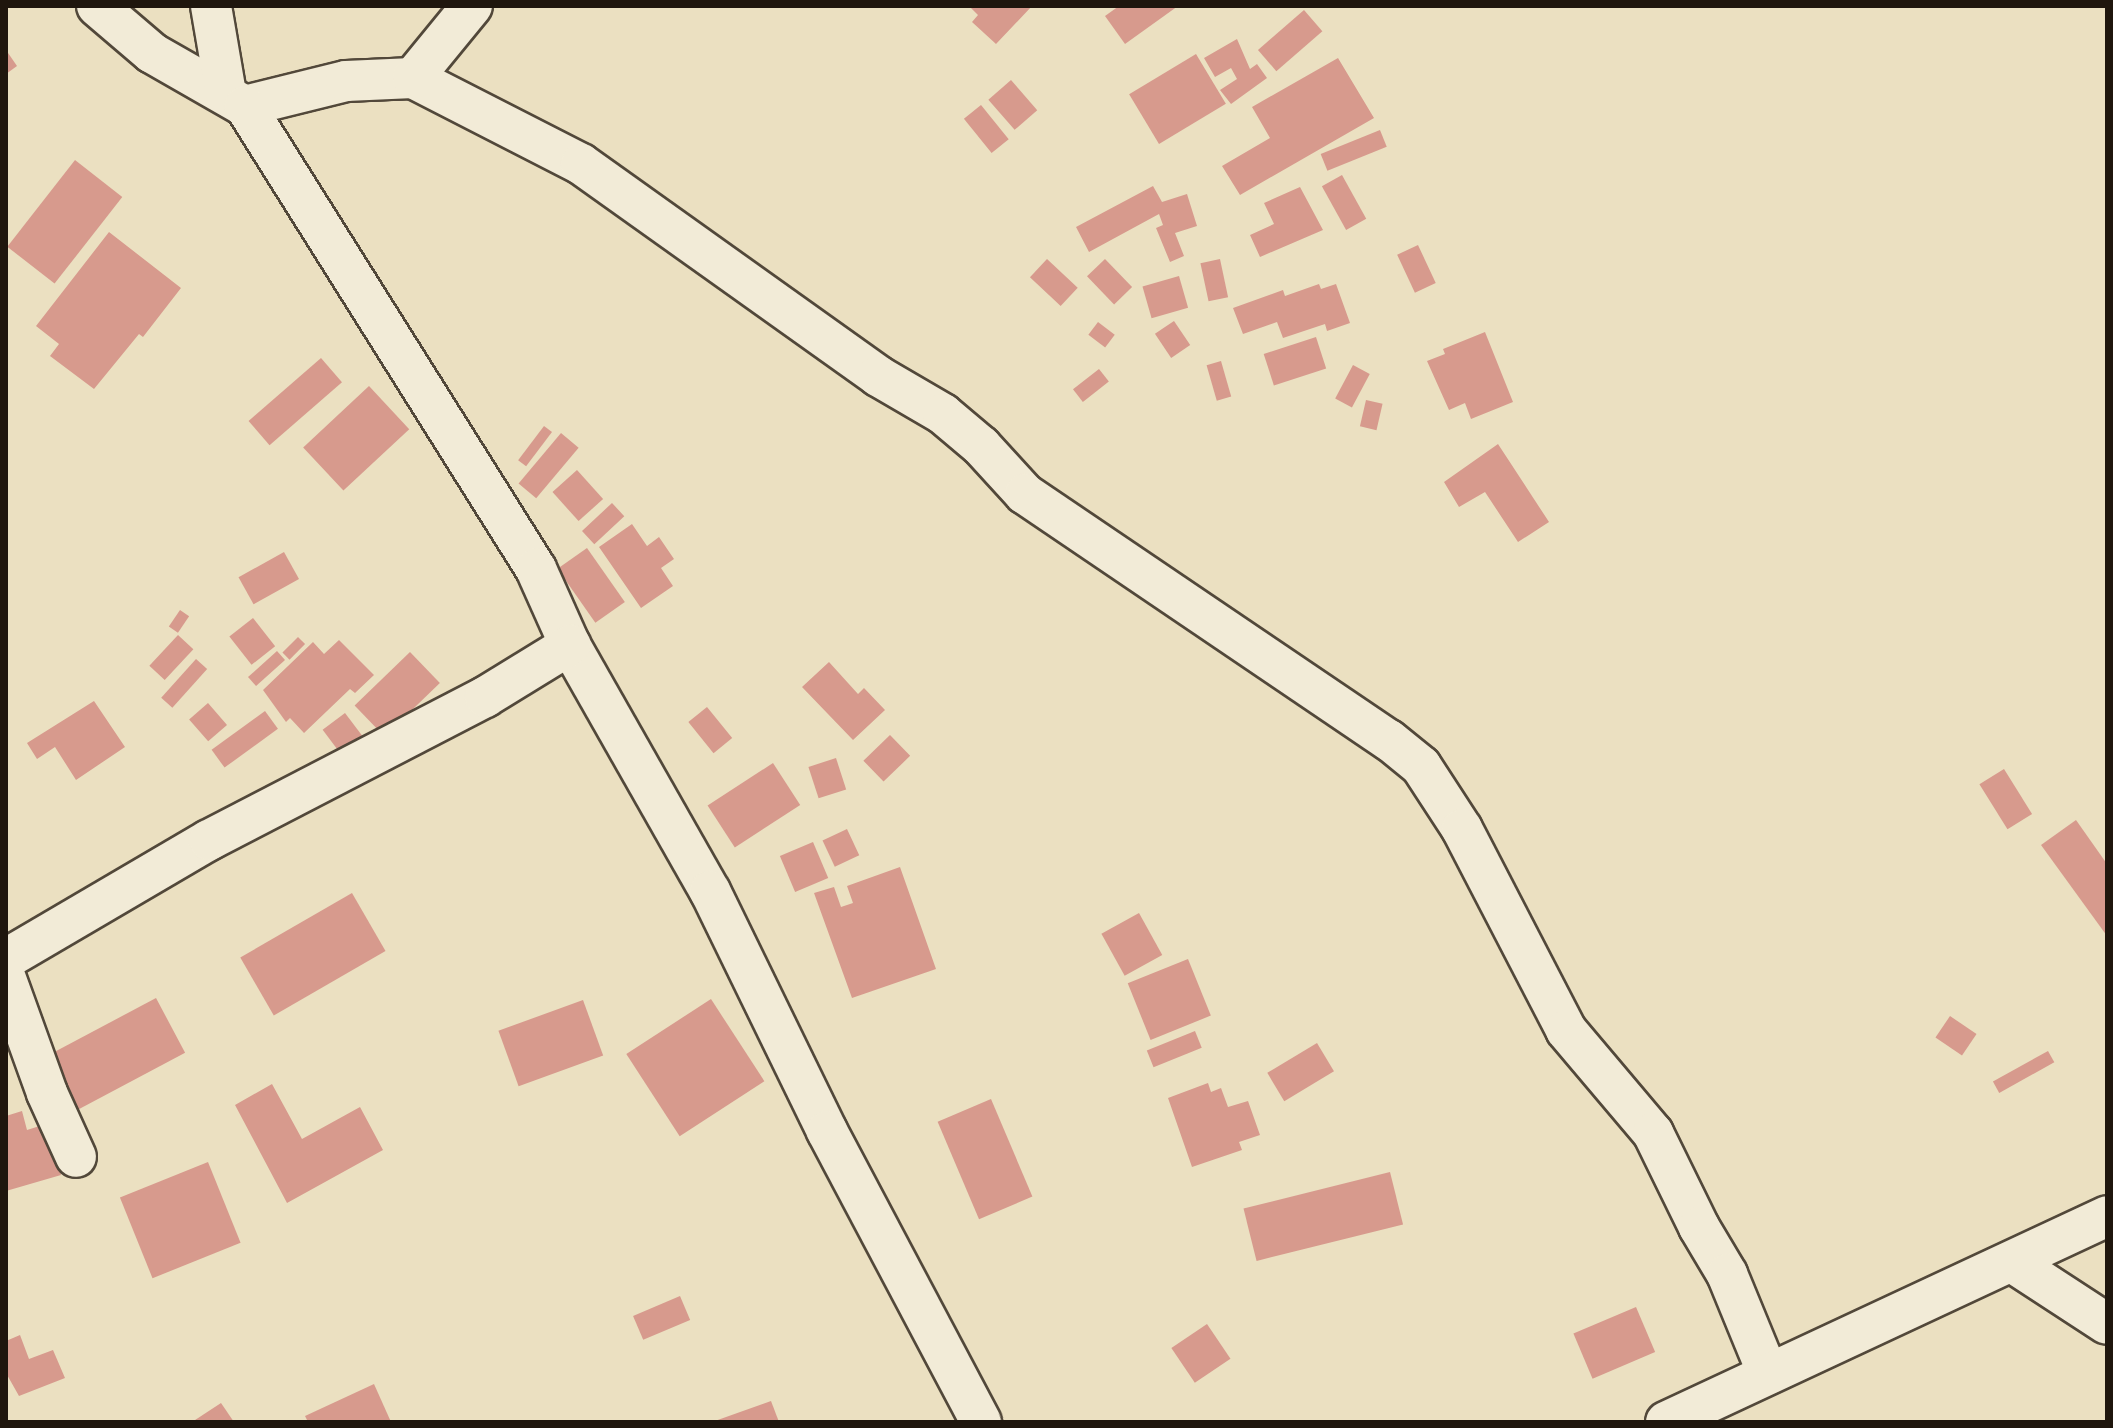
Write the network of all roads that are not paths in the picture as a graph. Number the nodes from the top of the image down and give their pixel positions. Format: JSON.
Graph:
{"nodes":[{"id":1,"x":97,"y":6,"type":"edge"},
{"id":2,"x":211,"y":6,"type":"edge"},
{"id":3,"x":472,"y":6,"type":"edge"},
{"id":4,"x":413,"y":78,"type":"junction"},
{"id":5,"x":236,"y":100,"type":"junction"},
{"id":6,"x":570,"y":645,"type":"junction"},
{"id":7,"x":6,"y":959,"type":"edge"},
{"id":8,"x":6,"y":979,"type":"edge"},
{"id":9,"x":76,"y":1157,"type":"dead end"},
{"id":10,"x":2107,"y":1216,"type":"edge"},
{"id":11,"x":2012,"y":1262,"type":"junction"},
{"id":12,"x":2107,"y":1324,"type":"edge"},
{"id":13,"x":1768,"y":1374,"type":"junction"},
{"id":14,"x":981,"y":1422,"type":"edge"},
{"id":15,"x":1666,"y":1422,"type":"edge"}],
"edges":[{"from":1,"to":5,"type":"street"},
{"from":2,"to":5,"type":"street"},
{"from":3,"to":4,"type":"street"},
{"from":4,"to":5,"type":"street"},
{"from":4,"to":13,"type":"street"},
{"from":5,"to":6,"type":"street"},
{"from":6,"to":7,"type":"street"},
{"from":6,"to":14,"type":"street"},
{"from":8,"to":9,"type":"street"},
{"from":10,"to":11,"type":"street"},
{"from":11,"to":12,"type":"street"},
{"from":11,"to":13,"type":"street"},
{"from":13,"to":15,"type":"street"}]}
